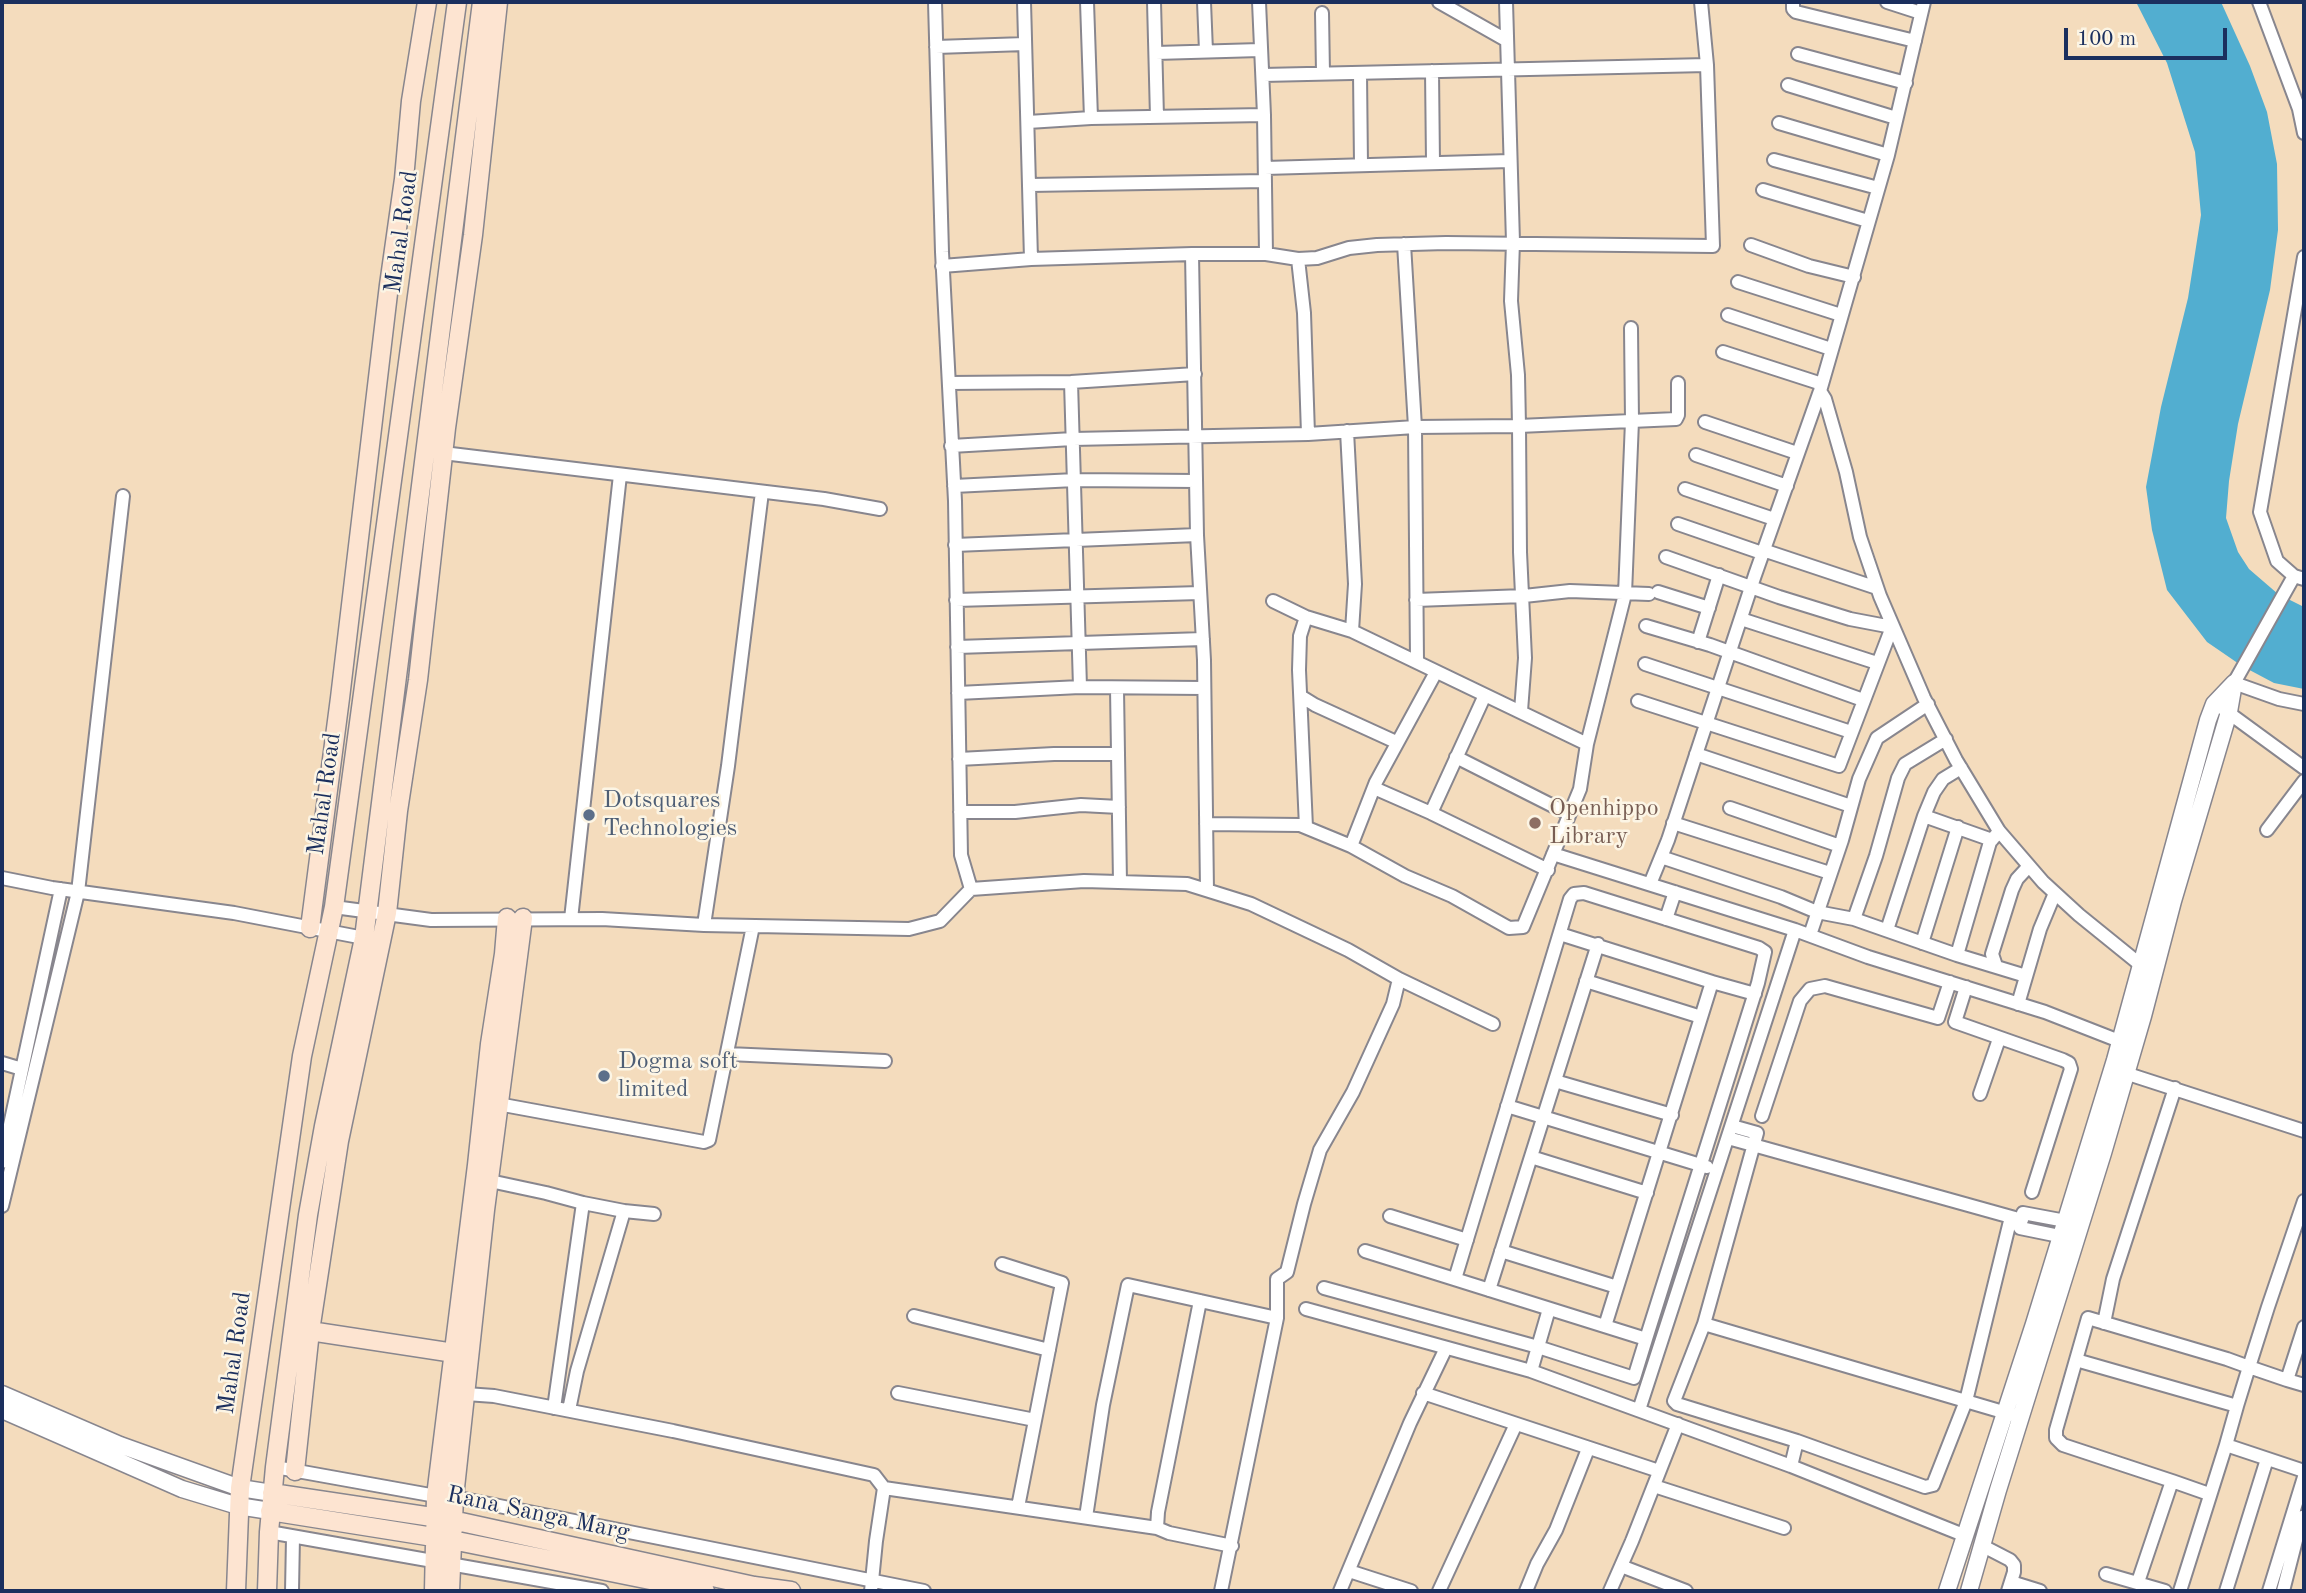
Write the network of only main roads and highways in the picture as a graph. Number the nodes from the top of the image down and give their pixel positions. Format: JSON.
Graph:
{"nodes":[{"id":1,"x":427,"y":2,"type":"edge"},
{"id":2,"x":457,"y":2,"type":"edge"},
{"id":3,"x":482,"y":2,"type":"edge"},
{"id":4,"x":498,"y":2,"type":"edge"},
{"id":5,"x":310,"y":928,"type":"road end"},
{"id":6,"x":305,"y":1239,"type":"junction"},
{"id":7,"x":324,"y":1242,"type":"junction"},
{"id":8,"x":310,"y":1331,"type":"junction"},
{"id":9,"x":454,"y":1353,"type":"junction"},
{"id":10,"x":295,"y":1471,"type":"road end"},
{"id":11,"x":445,"y":1497,"type":"junction"},
{"id":12,"x":271,"y":1502,"type":"junction"},
{"id":13,"x":444,"y":1518,"type":"junction"},
{"id":14,"x":444,"y":1539,"type":"junction"},
{"id":15,"x":443,"y":1563,"type":"junction"},
{"id":16,"x":236,"y":1591,"type":"edge"},
{"id":17,"x":267,"y":1591,"type":"edge"},
{"id":18,"x":434,"y":1591,"type":"edge"},
{"id":19,"x":450,"y":1591,"type":"edge"},
{"id":20,"x":705,"y":1591,"type":"edge"},
{"id":21,"x":791,"y":1591,"type":"edge"}],
"edges":[{"from":1,"to":5,"type":"main road"},
{"from":2,"to":16,"type":"main road","name":"Mahal Road"},
{"from":3,"to":6,"type":"main road","name":"Mahal Road"},
{"from":4,"to":7,"type":"main road"},
{"from":6,"to":7,"type":"main road"},
{"from":6,"to":12,"type":"main road","name":"Mahal Road"},
{"from":7,"to":8,"type":"main road"},
{"from":8,"to":9,"type":"main road"},
{"from":8,"to":10,"type":"main road"},
{"from":9,"to":11,"type":"main road"},
{"from":9,"to":11,"type":"main road"},
{"from":11,"to":13,"type":"main road"},
{"from":12,"to":13,"type":"main road","name":"Rana Sanga Marg"},
{"from":12,"to":14,"type":"main road","name":"Rana Sanga Marg"},
{"from":12,"to":17,"type":"main road","name":"Mahal Road"},
{"from":13,"to":14,"type":"main road"},
{"from":13,"to":21,"type":"main road","name":"Rana Sanga Marg"},
{"from":14,"to":15,"type":"main road"},
{"from":14,"to":20,"type":"main road","name":"Rana Sanga Marg"},
{"from":15,"to":18,"type":"main road"},
{"from":15,"to":19,"type":"main road"}]}
